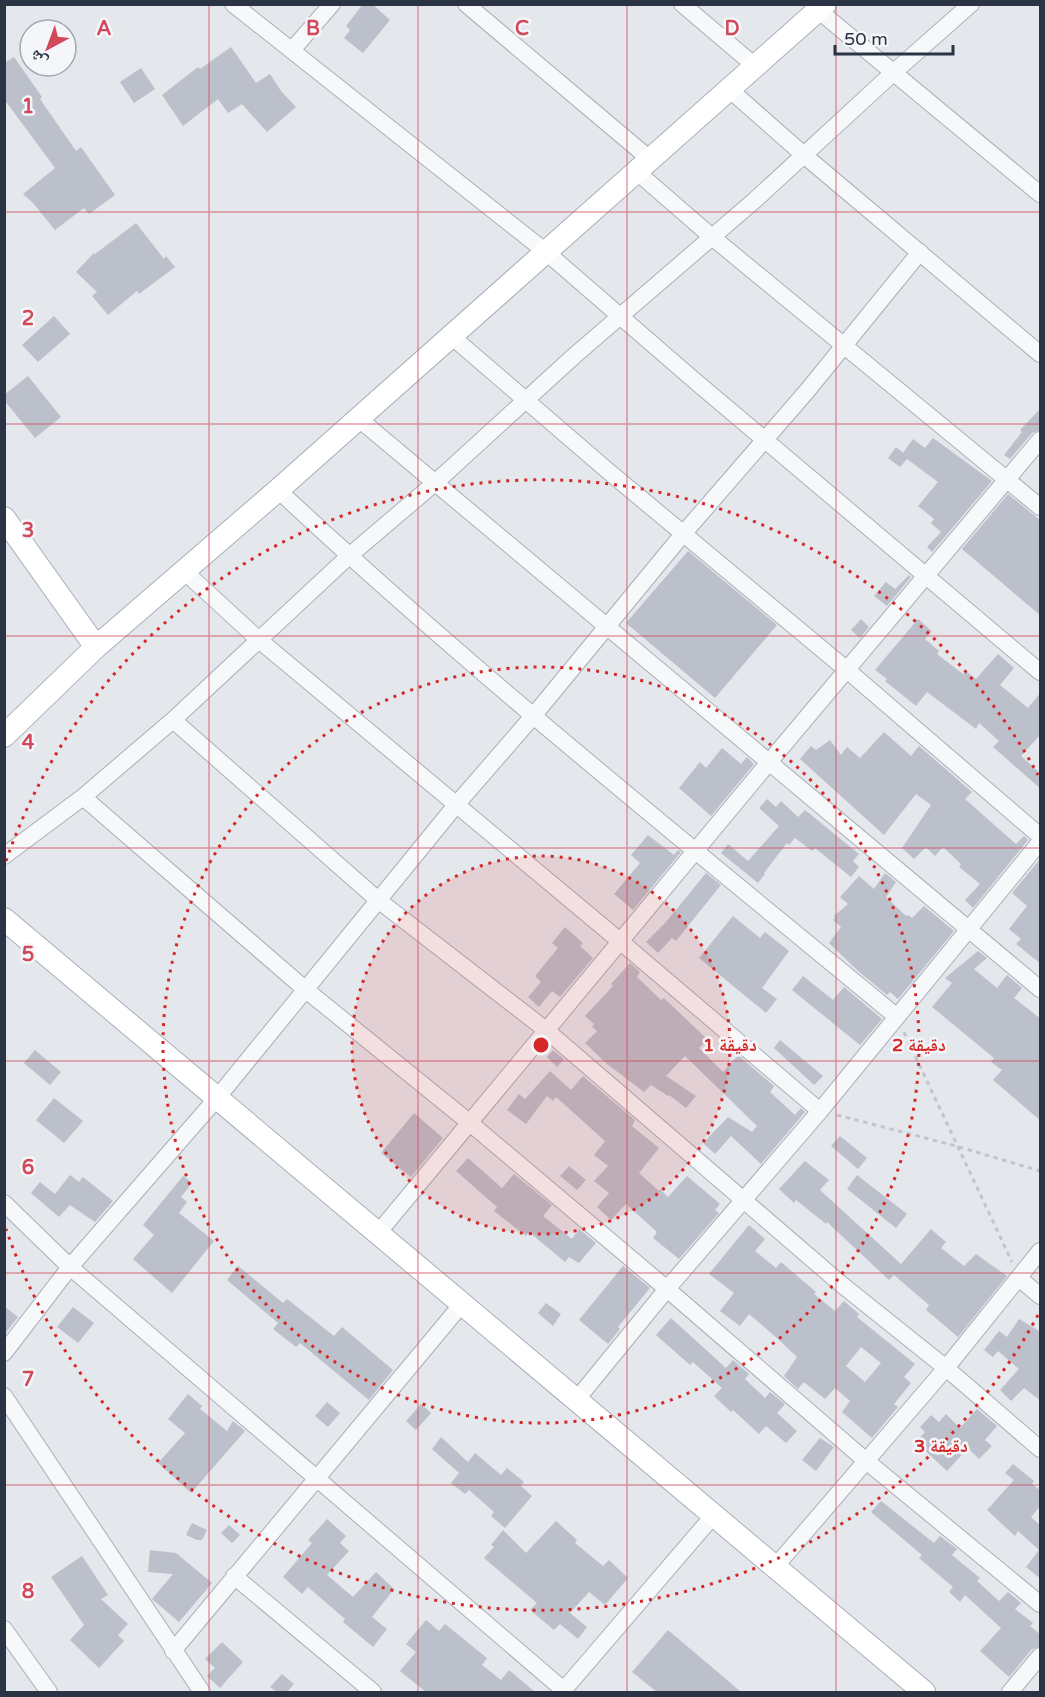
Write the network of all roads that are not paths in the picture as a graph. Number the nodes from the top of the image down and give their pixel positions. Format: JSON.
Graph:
{"nodes":[{"id":1,"x":233,"y":4,"type":"edge"},
{"id":2,"x":332,"y":4,"type":"edge"},
{"id":3,"x":466,"y":4,"type":"edge"},
{"id":4,"x":682,"y":4,"type":"edge"},
{"id":5,"x":971,"y":4,"type":"edge"},
{"id":6,"x":821,"y":7,"type":"edge"},
{"id":7,"x":292,"y":50,"type":"junction"},
{"id":8,"x":755,"y":66,"type":"junction"},
{"id":9,"x":894,"y":72,"type":"junction"},
{"id":10,"x":729,"y":89,"type":"junction"},
{"id":11,"x":804,"y":156,"type":"junction"},
{"id":12,"x":644,"y":166,"type":"junction"},
{"id":13,"x":1041,"y":194,"type":"edge"},
{"id":14,"x":712,"y":237,"type":"junction"},
{"id":15,"x":546,"y":252,"type":"junction"},
{"id":16,"x":920,"y":252,"type":"junction"},
{"id":17,"x":620,"y":316,"type":"junction"},
{"id":18,"x":450,"y":335,"type":"junction"},
{"id":19,"x":845,"y":345,"type":"junction"},
{"id":20,"x":1041,"y":354,"type":"edge"},
{"id":21,"x":525,"y":400,"type":"junction"},
{"id":22,"x":359,"y":419,"type":"junction"},
{"id":23,"x":765,"y":439,"type":"junction"},
{"id":24,"x":1041,"y":440,"type":"edge"},
{"id":25,"x":1008,"y":479,"type":"junction"},
{"id":26,"x":436,"y":482,"type":"junction"},
{"id":27,"x":278,"y":490,"type":"junction"},
{"id":28,"x":1041,"y":507,"type":"edge"},
{"id":29,"x":4,"y":518,"type":"edge"},
{"id":30,"x":683,"y":534,"type":"junction"},
{"id":31,"x":349,"y":556,"type":"junction"},
{"id":32,"x":184,"y":571,"type":"junction"},
{"id":33,"x":927,"y":574,"type":"junction"},
{"id":34,"x":607,"y":626,"type":"junction"},
{"id":35,"x":260,"y":640,"type":"junction"},
{"id":36,"x":96,"y":647,"type":"junction"},
{"id":37,"x":848,"y":670,"type":"junction"},
{"id":38,"x":1041,"y":672,"type":"edge"},
{"id":39,"x":534,"y":715,"type":"junction"},
{"id":40,"x":173,"y":720,"type":"junction"},
{"id":41,"x":4,"y":736,"type":"edge"},
{"id":42,"x":770,"y":761,"type":"junction"},
{"id":43,"x":83,"y":797,"type":"junction"},
{"id":44,"x":456,"y":805,"type":"junction"},
{"id":45,"x":1041,"y":836,"type":"edge"},
{"id":46,"x":1041,"y":842,"type":"edge"},
{"id":47,"x":695,"y":850,"type":"junction"},
{"id":48,"x":4,"y":856,"type":"edge"},
{"id":49,"x":378,"y":900,"type":"junction"},
{"id":50,"x":4,"y":920,"type":"edge"},
{"id":51,"x":968,"y":929,"type":"junction"},
{"id":52,"x":621,"y":942,"type":"junction"},
{"id":53,"x":1041,"y":989,"type":"edge"},
{"id":54,"x":306,"y":990,"type":"junction"},
{"id":55,"x":897,"y":1017,"type":"junction"},
{"id":56,"x":546,"y":1030,"type":"junction"},
{"id":57,"x":217,"y":1098,"type":"junction"},
{"id":58,"x":820,"y":1111,"type":"junction"},
{"id":59,"x":470,"y":1124,"type":"junction"},
{"id":60,"x":744,"y":1201,"type":"junction"},
{"id":61,"x":4,"y":1203,"type":"edge"},
{"id":62,"x":378,"y":1233,"type":"junction"},
{"id":63,"x":1041,"y":1251,"type":"edge"},
{"id":64,"x":70,"y":1267,"type":"junction"},
{"id":65,"x":1019,"y":1278,"type":"junction"},
{"id":66,"x":667,"y":1289,"type":"junction"},
{"id":67,"x":1041,"y":1296,"type":"edge"},
{"id":68,"x":462,"y":1304,"type":"junction"},
{"id":69,"x":4,"y":1353,"type":"edge"},
{"id":70,"x":946,"y":1368,"type":"junction"},
{"id":71,"x":4,"y":1395,"type":"edge"},
{"id":72,"x":577,"y":1399,"type":"junction"},
{"id":73,"x":1041,"y":1449,"type":"edge"},
{"id":74,"x":866,"y":1460,"type":"junction"},
{"id":75,"x":316,"y":1479,"type":"junction"},
{"id":76,"x":713,"y":1516,"type":"junction"},
{"id":77,"x":775,"y":1567,"type":"junction"},
{"id":78,"x":234,"y":1576,"type":"junction"},
{"id":79,"x":1041,"y":1604,"type":"edge"},
{"id":80,"x":4,"y":1629,"type":"edge"},
{"id":81,"x":173,"y":1651,"type":"junction"},
{"id":82,"x":1041,"y":1656,"type":"edge"},
{"id":83,"x":50,"y":1692,"type":"edge"},
{"id":84,"x":202,"y":1692,"type":"edge"},
{"id":85,"x":373,"y":1692,"type":"edge"},
{"id":86,"x":564,"y":1692,"type":"edge"},
{"id":87,"x":924,"y":1692,"type":"edge"},
{"id":88,"x":1010,"y":1692,"type":"edge"}],
"edges":[{"from":1,"to":7,"type":"street"},
{"from":2,"to":7,"type":"street"},
{"from":3,"to":12,"type":"street"},
{"from":4,"to":8,"type":"street"},
{"from":5,"to":9,"type":"street"},
{"from":6,"to":8,"type":"street"},
{"from":6,"to":9,"type":"street"},
{"from":7,"to":15,"type":"street"},
{"from":8,"to":10,"type":"street"},
{"from":9,"to":11,"type":"street"},
{"from":9,"to":13,"type":"street"},
{"from":10,"to":11,"type":"street"},
{"from":10,"to":12,"type":"street"},
{"from":11,"to":14,"type":"street"},
{"from":11,"to":16,"type":"street"},
{"from":12,"to":14,"type":"street"},
{"from":12,"to":15,"type":"street"},
{"from":14,"to":17,"type":"street"},
{"from":14,"to":19,"type":"street"},
{"from":15,"to":17,"type":"street"},
{"from":15,"to":18,"type":"street"},
{"from":16,"to":19,"type":"street"},
{"from":16,"to":20,"type":"street"},
{"from":17,"to":21,"type":"street"},
{"from":17,"to":23,"type":"street"},
{"from":18,"to":21,"type":"street"},
{"from":18,"to":22,"type":"street"},
{"from":19,"to":23,"type":"street"},
{"from":19,"to":25,"type":"street"},
{"from":21,"to":26,"type":"street"},
{"from":21,"to":30,"type":"street"},
{"from":22,"to":26,"type":"street"},
{"from":22,"to":27,"type":"street"},
{"from":23,"to":30,"type":"street"},
{"from":23,"to":33,"type":"street"},
{"from":24,"to":25,"type":"street"},
{"from":25,"to":28,"type":"street"},
{"from":25,"to":33,"type":"street"},
{"from":26,"to":31,"type":"street"},
{"from":26,"to":34,"type":"street"},
{"from":27,"to":31,"type":"street"},
{"from":27,"to":32,"type":"street"},
{"from":29,"to":36,"type":"street"},
{"from":30,"to":34,"type":"street"},
{"from":30,"to":37,"type":"street"},
{"from":31,"to":35,"type":"street"},
{"from":31,"to":39,"type":"street"},
{"from":32,"to":35,"type":"street"},
{"from":32,"to":36,"type":"street"},
{"from":33,"to":37,"type":"street"},
{"from":33,"to":38,"type":"street"},
{"from":34,"to":39,"type":"street"},
{"from":34,"to":42,"type":"street"},
{"from":35,"to":40,"type":"street"},
{"from":35,"to":44,"type":"street"},
{"from":36,"to":41,"type":"street"},
{"from":37,"to":42,"type":"street"},
{"from":37,"to":45,"type":"street"},
{"from":39,"to":44,"type":"street"},
{"from":39,"to":47,"type":"street"},
{"from":40,"to":43,"type":"street"},
{"from":40,"to":49,"type":"street"},
{"from":42,"to":47,"type":"street"},
{"from":42,"to":51,"type":"street"},
{"from":43,"to":48,"type":"street"},
{"from":43,"to":54,"type":"street"},
{"from":44,"to":49,"type":"street"},
{"from":44,"to":52,"type":"street"},
{"from":46,"to":51,"type":"street"},
{"from":47,"to":52,"type":"street"},
{"from":47,"to":55,"type":"street"},
{"from":49,"to":54,"type":"street"},
{"from":49,"to":56,"type":"street"},
{"from":50,"to":57,"type":"street"},
{"from":51,"to":53,"type":"street"},
{"from":51,"to":55,"type":"street"},
{"from":52,"to":56,"type":"street"},
{"from":52,"to":58,"type":"street"},
{"from":54,"to":57,"type":"street"},
{"from":54,"to":59,"type":"street"},
{"from":55,"to":58,"type":"street"},
{"from":56,"to":59,"type":"street"},
{"from":56,"to":60,"type":"street"},
{"from":57,"to":62,"type":"street"},
{"from":57,"to":64,"type":"street"},
{"from":58,"to":60,"type":"street"},
{"from":59,"to":62,"type":"street"},
{"from":59,"to":66,"type":"street"},
{"from":60,"to":66,"type":"street"},
{"from":60,"to":70,"type":"street"},
{"from":61,"to":64,"type":"street"},
{"from":62,"to":68,"type":"street"},
{"from":63,"to":65,"type":"street"},
{"from":64,"to":69,"type":"street"},
{"from":64,"to":75,"type":"street"},
{"from":65,"to":67,"type":"street"},
{"from":65,"to":70,"type":"street"},
{"from":66,"to":72,"type":"street"},
{"from":66,"to":74,"type":"street"},
{"from":68,"to":72,"type":"street"},
{"from":68,"to":75,"type":"street"},
{"from":70,"to":73,"type":"street"},
{"from":70,"to":74,"type":"street"},
{"from":71,"to":81,"type":"street"},
{"from":72,"to":76,"type":"street"},
{"from":74,"to":77,"type":"street"},
{"from":74,"to":79,"type":"street"},
{"from":75,"to":78,"type":"street"},
{"from":75,"to":86,"type":"street"},
{"from":76,"to":77,"type":"street"},
{"from":76,"to":86,"type":"street"},
{"from":77,"to":87,"type":"street"},
{"from":78,"to":81,"type":"street"},
{"from":78,"to":85,"type":"street"},
{"from":80,"to":83,"type":"street"},
{"from":81,"to":84,"type":"street"},
{"from":82,"to":88,"type":"street"}]}
